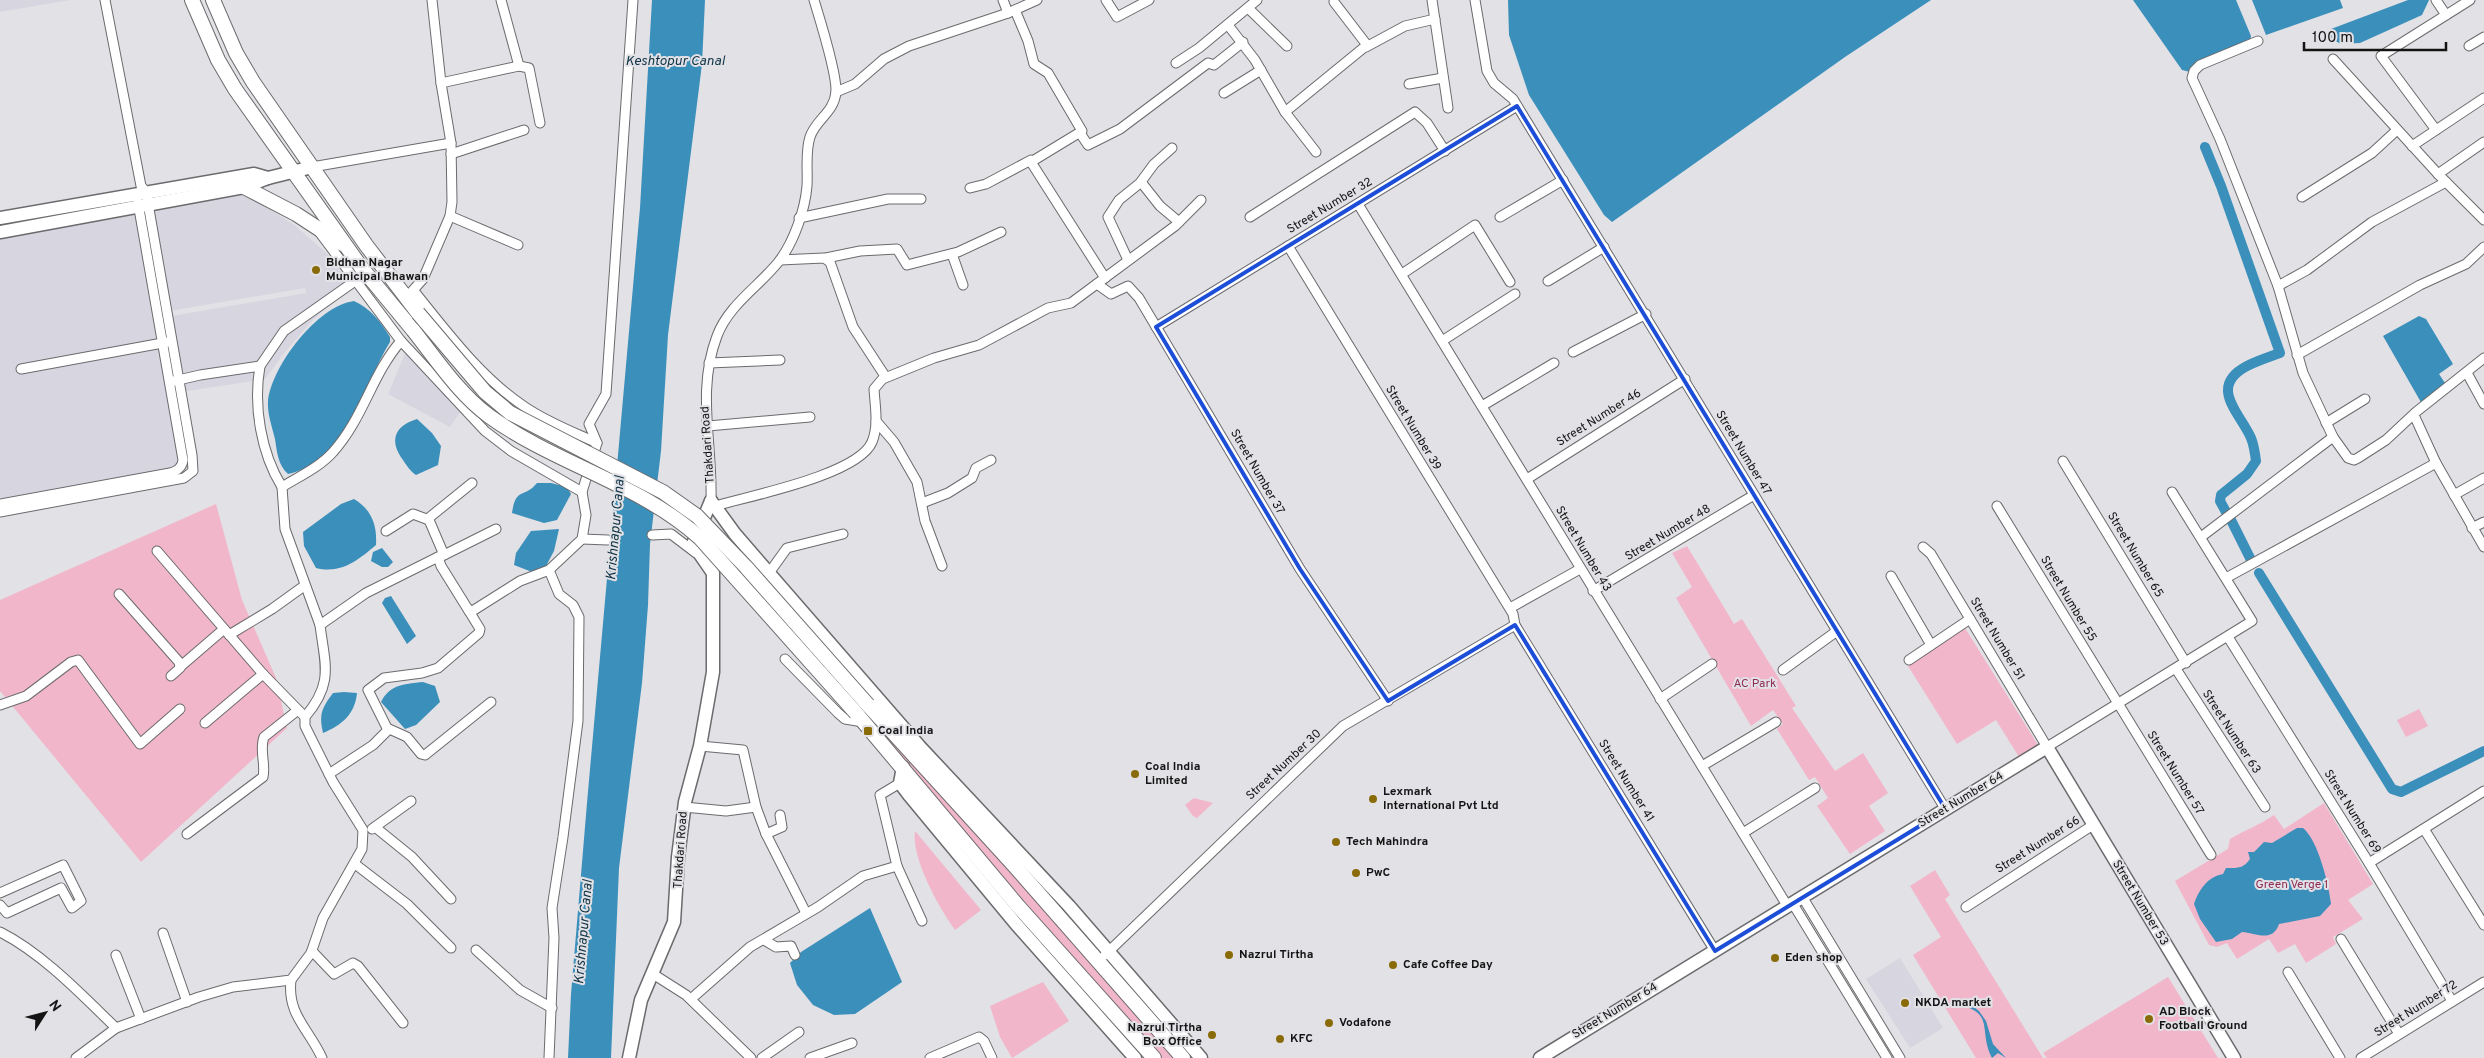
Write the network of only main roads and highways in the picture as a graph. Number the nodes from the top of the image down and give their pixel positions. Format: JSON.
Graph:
{"nodes":[{"id":1,"x":192,"y":0,"type":"edge"},
{"id":2,"x":213,"y":0,"type":"edge"},
{"id":3,"x":244,"y":187,"type":"road end"},
{"id":4,"x":349,"y":249,"type":"junction"},
{"id":5,"x":1154,"y":1058,"type":"edge"},
{"id":6,"x":1183,"y":1058,"type":"edge"}],
"edges":[{"from":1,"to":4,"type":"main road"},
{"from":2,"to":6,"type":"main road","bridge":true},
{"from":3,"to":4,"type":"main road"},
{"from":4,"to":5,"type":"main road","bridge":true}]}
